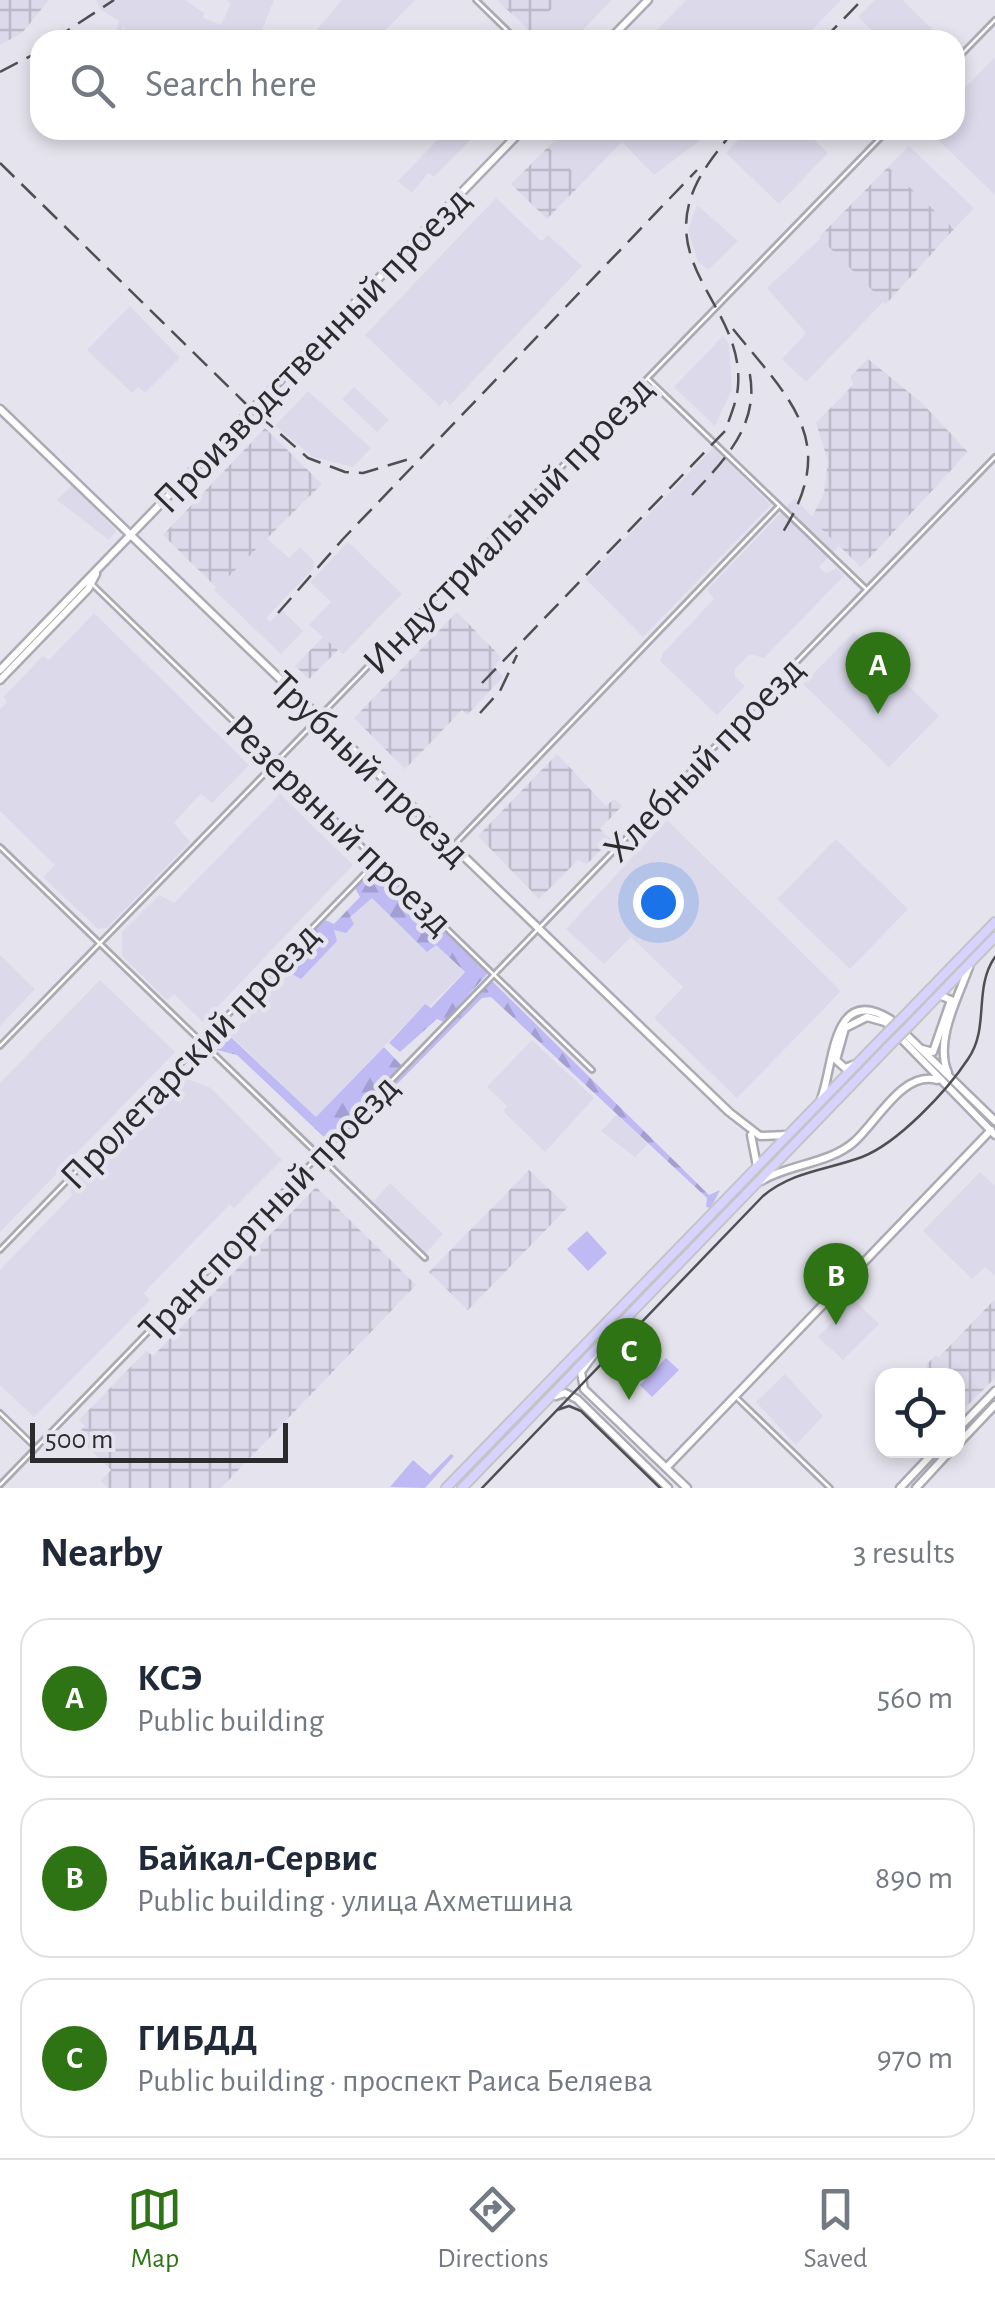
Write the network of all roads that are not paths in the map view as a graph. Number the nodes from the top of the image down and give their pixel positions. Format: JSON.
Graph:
{"nodes":[{"id":1,"x":476,"y":0,"type":"edge"},
{"id":2,"x":648,"y":0,"type":"edge"},
{"id":3,"x":995,"y":20,"type":"edge"},
{"id":4,"x":507,"y":30,"type":"edge"},
{"id":5,"x":620,"y":30,"type":"edge"},
{"id":6,"x":965,"y":51,"type":"edge"},
{"id":7,"x":512,"y":140,"type":"edge"},
{"id":8,"x":878,"y":140,"type":"edge"},
{"id":9,"x":648,"y":378,"type":"junction"},
{"id":10,"x":0,"y":409,"type":"edge"},
{"id":11,"x":995,"y":457,"type":"edge"},
{"id":12,"x":779,"y":506,"type":"junction"},
{"id":13,"x":131,"y":535,"type":"junction"},
{"id":14,"x":90,"y":581,"type":"junction"},
{"id":15,"x":866,"y":590,"type":"junction"},
{"id":16,"x":32,"y":642,"type":"junction"},
{"id":17,"x":0,"y":670,"type":"edge"},
{"id":18,"x":0,"y":680,"type":"edge"},
{"id":19,"x":319,"y":717,"type":"junction"},
{"id":20,"x":276,"y":761,"type":"junction"},
{"id":21,"x":0,"y":847,"type":"edge"},
{"id":22,"x":452,"y":847,"type":"junction"},
{"id":23,"x":378,"y":860,"type":"junction"},
{"id":24,"x":995,"y":922,"type":"edge"},
{"id":25,"x":537,"y":929,"type":"junction"},
{"id":26,"x":995,"y":937,"type":"edge"},
{"id":27,"x":99,"y":944,"type":"junction"},
{"id":28,"x":970,"y":962,"type":"junction"},
{"id":29,"x":494,"y":974,"type":"junction"},
{"id":30,"x":938,"y":996,"type":"junction"},
{"id":31,"x":201,"y":1042,"type":"junction"},
{"id":32,"x":0,"y":1046,"type":"edge"},
{"id":33,"x":918,"y":1047,"type":"junction"},
{"id":34,"x":857,"y":1064,"type":"junction"},
{"id":35,"x":592,"y":1070,"type":"dead end"},
{"id":36,"x":944,"y":1082,"type":"junction"},
{"id":37,"x":955,"y":1083,"type":"junction"},
{"id":38,"x":830,"y":1092,"type":"junction"},
{"id":39,"x":838,"y":1099,"type":"junction"},
{"id":40,"x":967,"y":1100,"type":"junction"},
{"id":41,"x":817,"y":1105,"type":"junction"},
{"id":42,"x":995,"y":1121,"type":"edge"},
{"id":43,"x":744,"y":1126,"type":"junction"},
{"id":44,"x":993,"y":1133,"type":"edge"},
{"id":45,"x":788,"y":1135,"type":"junction"},
{"id":46,"x":319,"y":1155,"type":"junction"},
{"id":47,"x":757,"y":1167,"type":"junction"},
{"id":48,"x":756,"y":1184,"type":"junction"},
{"id":49,"x":678,"y":1249,"type":"junction"},
{"id":50,"x":0,"y":1250,"type":"edge"},
{"id":51,"x":686,"y":1257,"type":"junction"},
{"id":52,"x":424,"y":1258,"type":"dead end"},
{"id":53,"x":654,"y":1273,"type":"junction"},
{"id":54,"x":663,"y":1280,"type":"junction"},
{"id":55,"x":597,"y":1348,"type":"junction"},
{"id":56,"x":995,"y":1391,"type":"edge"},
{"id":57,"x":736,"y":1396,"type":"junction"},
{"id":58,"x":601,"y":1404,"type":"junction"},
{"id":59,"x":995,"y":1405,"type":"edge"},
{"id":60,"x":592,"y":1413,"type":"junction"},
{"id":61,"x":0,"y":1414,"type":"edge"},
{"id":62,"x":528,"y":1419,"type":"junction"},
{"id":63,"x":965,"y":1422,"type":"edge"},
{"id":64,"x":502,"y":1431,"type":"junction"},
{"id":65,"x":630,"y":1433,"type":"junction"},
{"id":66,"x":511,"y":1437,"type":"junction"},
{"id":67,"x":965,"y":1437,"type":"edge"},
{"id":68,"x":622,"y":1442,"type":"junction"},
{"id":69,"x":35,"y":1448,"type":"junction"},
{"id":70,"x":479,"y":1454,"type":"junction"},
{"id":71,"x":928,"y":1458,"type":"edge"},
{"id":72,"x":944,"y":1458,"type":"edge"},
{"id":73,"x":487,"y":1462,"type":"junction"},
{"id":74,"x":666,"y":1468,"type":"junction"},
{"id":75,"x":0,"y":1485,"type":"edge"},
{"id":76,"x":446,"y":1488,"type":"edge"},
{"id":77,"x":462,"y":1488,"type":"edge"},
{"id":78,"x":668,"y":1488,"type":"edge"},
{"id":79,"x":688,"y":1488,"type":"edge"},
{"id":80,"x":830,"y":1488,"type":"edge"},
{"id":81,"x":900,"y":1488,"type":"edge"},
{"id":82,"x":916,"y":1488,"type":"edge"}],
"edges":[{"from":1,"to":4,"type":"street"},
{"from":2,"to":5,"type":"street"},
{"from":3,"to":6,"type":"street"},
{"from":7,"to":13,"type":"street","name":"Производственный проезд"},
{"from":8,"to":9,"type":"street","name":"Индустриальный проезд"},
{"from":9,"to":12,"type":"street"},
{"from":9,"to":19,"type":"street","name":"Индустриальный проезд"},
{"from":10,"to":13,"type":"street","name":"Трубный проезд"},
{"from":11,"to":15,"type":"street","name":"Хлебный проезд"},
{"from":12,"to":15,"type":"street"},
{"from":12,"to":22,"type":"street"},
{"from":13,"to":14,"type":"street","name":"Производственный проезд"},
{"from":13,"to":19,"type":"street","name":"Трубный проезд"},
{"from":14,"to":16,"type":"street","name":"Производственный проезд"},
{"from":14,"to":20,"type":"street","name":"Резервный проезд"},
{"from":15,"to":25,"type":"street","name":"Хлебный проезд"},
{"from":16,"to":17,"type":"street","name":"Производственный проезд"},
{"from":16,"to":18,"type":"street","name":"Производственный проезд"},
{"from":19,"to":20,"type":"street","name":"Индустриальный проезд"},
{"from":19,"to":22,"type":"street","name":"Трубный проезд"},
{"from":20,"to":23,"type":"street","name":"Резервный проезд"},
{"from":20,"to":27,"type":"street","name":"Индустриальный проезд"},
{"from":21,"to":27,"type":"street"},
{"from":22,"to":25,"type":"street","name":"Трубный проезд"},
{"from":23,"to":29,"type":"street","name":"Резервный проезд"},
{"from":23,"to":31,"type":"street","name":"Пролетарский проезд"},
{"from":24,"to":34,"type":"main road","bridge":true},
{"from":25,"to":29,"type":"street","name":"Транспортный проезд"},
{"from":25,"to":43,"type":"street","name":"Трубный проезд"},
{"from":26,"to":28,"type":"main road"},
{"from":27,"to":31,"type":"street"},
{"from":27,"to":32,"type":"street","name":"Индустриальный проезд"},
{"from":28,"to":30,"type":"main road"},
{"from":28,"to":37,"type":"street"},
{"from":29,"to":35,"type":"street","name":"Резервный проезд"},
{"from":29,"to":46,"type":"street","name":"Транспортный проезд"},
{"from":30,"to":33,"type":"street"},
{"from":30,"to":39,"type":"main road","bridge":true},
{"from":31,"to":46,"type":"street"},
{"from":31,"to":50,"type":"street","name":"Пролетарский проезд"},
{"from":33,"to":37,"type":"street"},
{"from":33,"to":41,"type":"street"},
{"from":34,"to":36,"type":"street"},
{"from":34,"to":38,"type":"main road"},
{"from":36,"to":40,"type":"street"},
{"from":36,"to":48,"type":"street"},
{"from":37,"to":40,"type":"street"},
{"from":38,"to":39,"type":"main road"},
{"from":38,"to":41,"type":"main road"},
{"from":39,"to":48,"type":"main road"},
{"from":40,"to":42,"type":"street"},
{"from":40,"to":44,"type":"street"},
{"from":41,"to":45,"type":"main road"},
{"from":43,"to":45,"type":"street"},
{"from":43,"to":47,"type":"street"},
{"from":44,"to":57,"type":"street"},
{"from":45,"to":47,"type":"main road"},
{"from":46,"to":52,"type":"street"},
{"from":46,"to":69,"type":"street","name":"Транспортный проезд"},
{"from":47,"to":49,"type":"main road"},
{"from":48,"to":51,"type":"main road"},
{"from":49,"to":51,"type":"main road"},
{"from":49,"to":53,"type":"main road"},
{"from":51,"to":54,"type":"main road"},
{"from":53,"to":54,"type":"main road"},
{"from":53,"to":64,"type":"main road"},
{"from":54,"to":55,"type":"main road"},
{"from":55,"to":58,"type":"street"},
{"from":55,"to":62,"type":"main road"},
{"from":56,"to":63,"type":"street"},
{"from":57,"to":74,"type":"street"},
{"from":57,"to":80,"type":"street"},
{"from":58,"to":60,"type":"street"},
{"from":58,"to":65,"type":"street"},
{"from":59,"to":67,"type":"street"},
{"from":60,"to":62,"type":"street"},
{"from":60,"to":68,"type":"street"},
{"from":61,"to":69,"type":"street"},
{"from":62,"to":66,"type":"main road"},
{"from":64,"to":66,"type":"main road"},
{"from":64,"to":70,"type":"main road"},
{"from":65,"to":68,"type":"street"},
{"from":65,"to":74,"type":"street"},
{"from":66,"to":73,"type":"main road"},
{"from":68,"to":78,"type":"street"},
{"from":69,"to":75,"type":"street","name":"Транспортный проезд"},
{"from":70,"to":73,"type":"main road"},
{"from":70,"to":76,"type":"main road"},
{"from":71,"to":81,"type":"street"},
{"from":72,"to":82,"type":"street"},
{"from":73,"to":77,"type":"main road"},
{"from":74,"to":79,"type":"street"}]}
